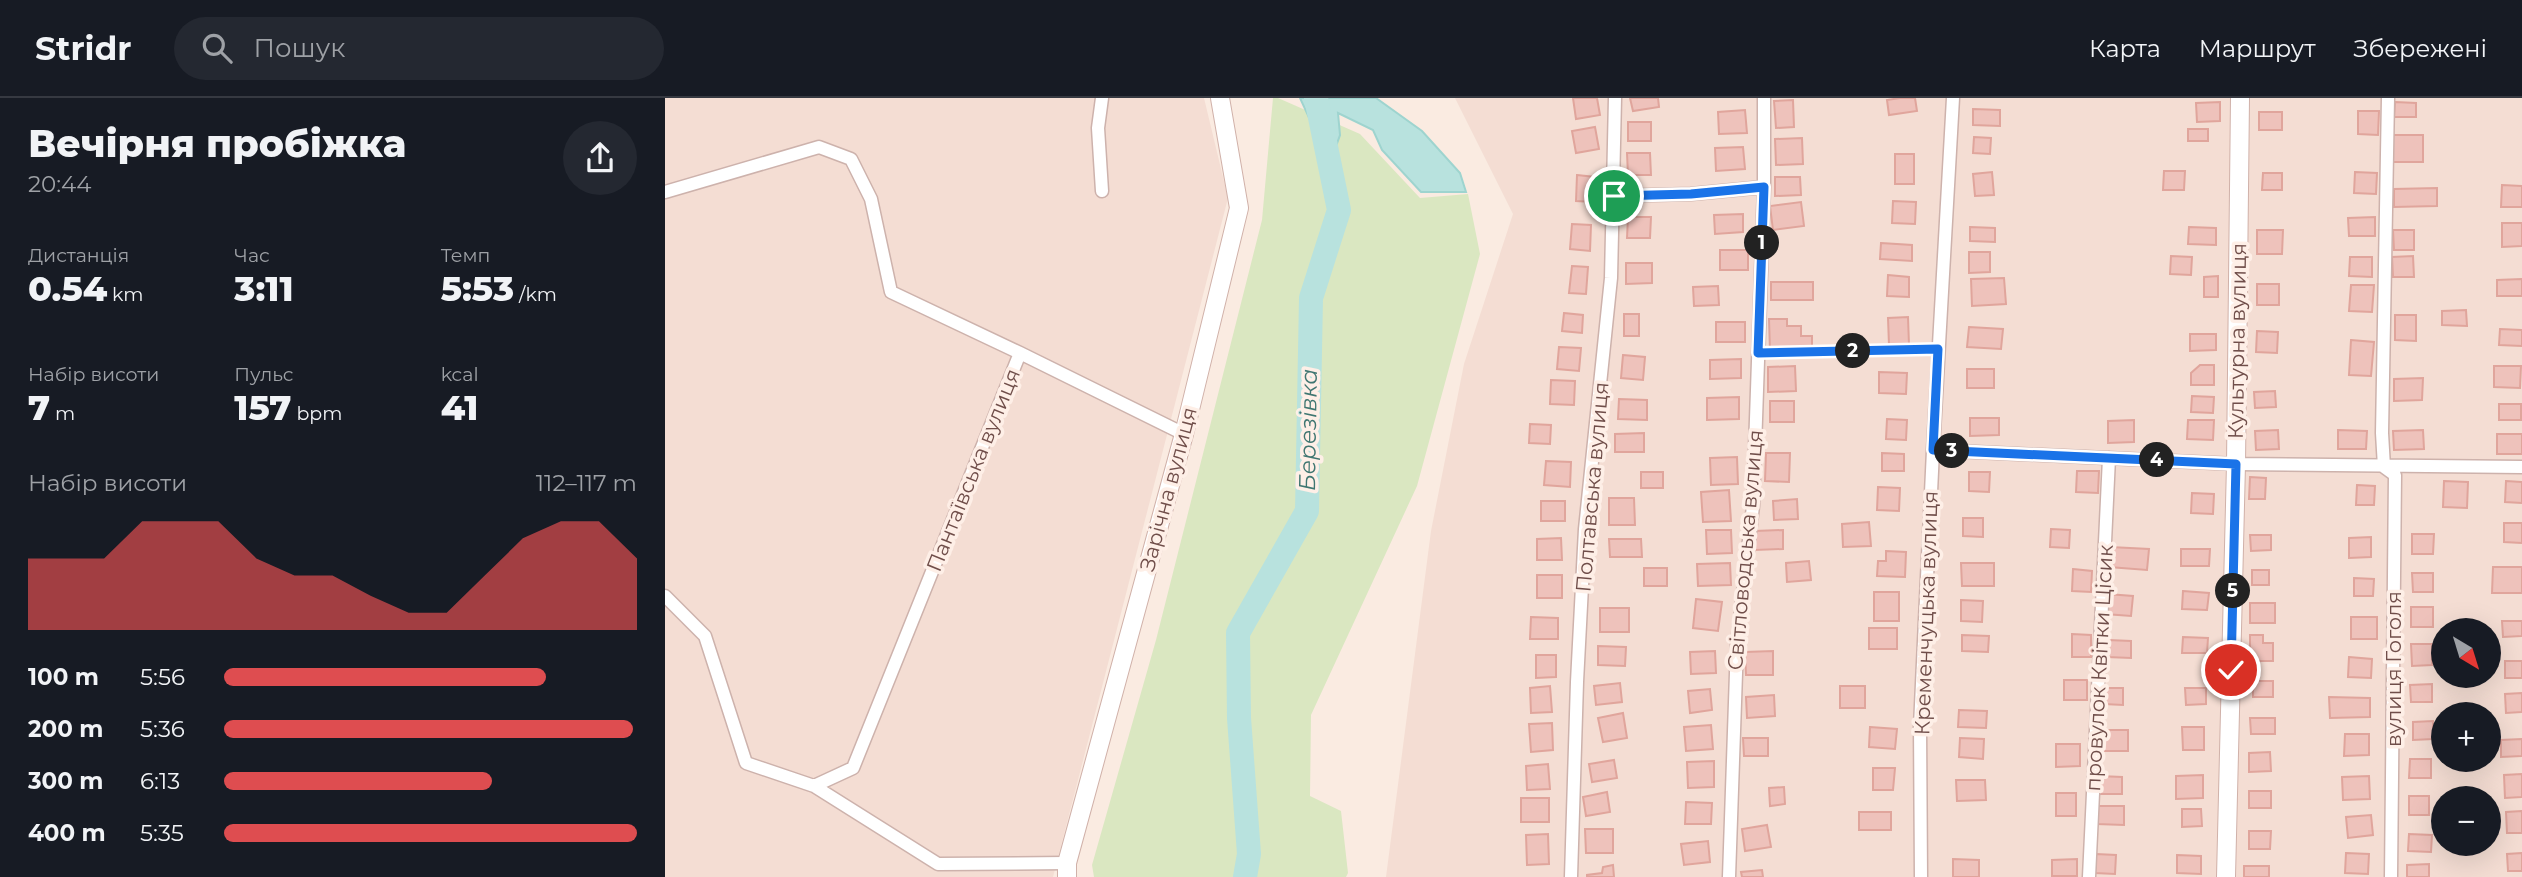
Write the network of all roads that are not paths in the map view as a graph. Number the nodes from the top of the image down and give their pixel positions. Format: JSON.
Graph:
{"nodes":[{"id":1,"x":1102,"y":98,"type":"edge"},
{"id":2,"x":1220,"y":98,"type":"edge"},
{"id":3,"x":1615,"y":98,"type":"edge"},
{"id":4,"x":1764,"y":98,"type":"edge"},
{"id":5,"x":1953,"y":98,"type":"edge"},
{"id":6,"x":2240,"y":98,"type":"edge"},
{"id":7,"x":2388,"y":98,"type":"edge"},
{"id":8,"x":1764,"y":187,"type":"junction"},
{"id":9,"x":1102,"y":191,"type":"dead end"},
{"id":10,"x":665,"y":192,"type":"edge"},
{"id":11,"x":1614,"y":196,"type":"junction"},
{"id":12,"x":1020,"y":353,"type":"junction"},
{"id":13,"x":1184,"y":434,"type":"junction"},
{"id":14,"x":1933,"y":450,"type":"junction"},
{"id":15,"x":2109,"y":458,"type":"junction"},
{"id":16,"x":2236,"y":464,"type":"junction"},
{"id":17,"x":2384,"y":467,"type":"junction"},
{"id":18,"x":2522,"y":467,"type":"edge"},
{"id":19,"x":665,"y":596,"type":"edge"},
{"id":20,"x":814,"y":786,"type":"junction"},
{"id":21,"x":1067,"y":870,"type":"edge"},
{"id":22,"x":1571,"y":877,"type":"edge"},
{"id":23,"x":1729,"y":877,"type":"edge"},
{"id":24,"x":1921,"y":877,"type":"edge"},
{"id":25,"x":2089,"y":877,"type":"edge"},
{"id":26,"x":2226,"y":877,"type":"edge"},
{"id":27,"x":2391,"y":877,"type":"edge"}],
"edges":[{"from":1,"to":9,"type":"street"},
{"from":2,"to":13,"type":"street","name":"Зарічна вулиця"},
{"from":3,"to":11,"type":"street","name":"Полтавська вулиця"},
{"from":4,"to":8,"type":"street","name":"Світловодська вулиця"},
{"from":5,"to":14,"type":"street","name":"Кременчуцька вулиця"},
{"from":6,"to":16,"type":"street","name":"Культурна вулиця"},
{"from":7,"to":17,"type":"street"},
{"from":8,"to":11,"type":"street"},
{"from":8,"to":23,"type":"street","name":"Світловодська вулиця"},
{"from":10,"to":12,"type":"street","name":"Пантаївська вулиця"},
{"from":11,"to":22,"type":"street","name":"Полтавська вулиця"},
{"from":12,"to":13,"type":"street"},
{"from":12,"to":20,"type":"street","name":"Пантаївська вулиця"},
{"from":13,"to":21,"type":"street","name":"Зарічна вулиця"},
{"from":14,"to":15,"type":"street"},
{"from":14,"to":24,"type":"street","name":"Кременчуцька вулиця"},
{"from":15,"to":16,"type":"street"},
{"from":15,"to":25,"type":"street","name":"провулок Квітки Цісик"},
{"from":16,"to":17,"type":"street"},
{"from":16,"to":26,"type":"street","name":"Культурна вулиця"},
{"from":17,"to":18,"type":"street"},
{"from":17,"to":27,"type":"street","name":"вулиця Гоголя"},
{"from":19,"to":20,"type":"street"},
{"from":20,"to":21,"type":"street"}]}
